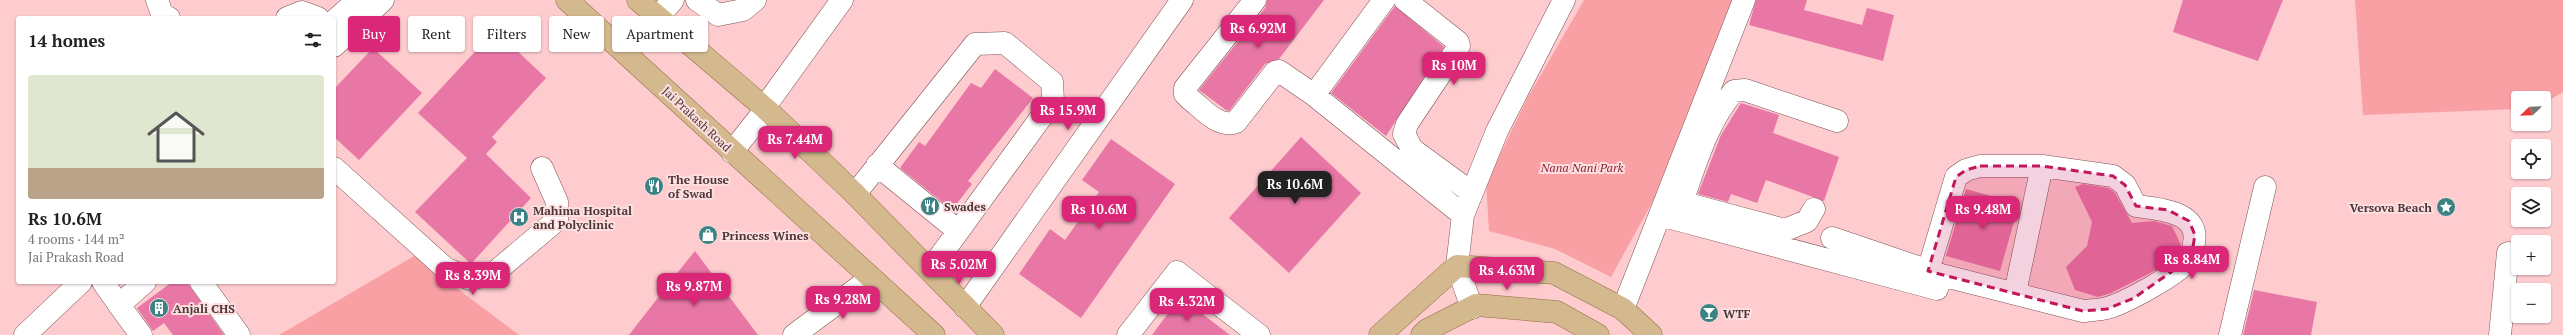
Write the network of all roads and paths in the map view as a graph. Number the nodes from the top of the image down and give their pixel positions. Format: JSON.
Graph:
{"nodes":[{"id":1,"x":157,"y":0,"type":"edge"},
{"id":2,"x":568,"y":0,"type":"edge"},
{"id":3,"x":638,"y":0,"type":"edge"},
{"id":4,"x":673,"y":0,"type":"edge"},
{"id":5,"x":697,"y":0,"type":"edge"},
{"id":6,"x":755,"y":0,"type":"edge"},
{"id":7,"x":842,"y":0,"type":"edge"},
{"id":8,"x":1182,"y":0,"type":"edge"},
{"id":9,"x":1255,"y":0,"type":"edge"},
{"id":10,"x":1384,"y":0,"type":"edge"},
{"id":11,"x":1405,"y":0,"type":"edge"},
{"id":12,"x":1564,"y":0,"type":"edge"},
{"id":13,"x":1744,"y":0,"type":"edge"},
{"id":14,"x":367,"y":4,"type":"edge"},
{"id":15,"x":166,"y":16,"type":"edge"},
{"id":16,"x":292,"y":16,"type":"edge"},
{"id":17,"x":313,"y":16,"type":"edge"},
{"id":18,"x":657,"y":16,"type":"edge"},
{"id":19,"x":659,"y":16,"type":"edge"},
{"id":20,"x":336,"y":20,"type":"edge"},
{"id":21,"x":336,"y":43,"type":"edge"},
{"id":22,"x":699,"y":52,"type":"edge"},
{"id":23,"x":1314,"y":95,"type":"junction"},
{"id":24,"x":766,"y":109,"type":"junction"},
{"id":25,"x":1837,"y":121,"type":"dead end"},
{"id":26,"x":732,"y":152,"type":"junction"},
{"id":27,"x":877,"y":165,"type":"junction"},
{"id":28,"x":2042,"y":166,"type":"junction"},
{"id":29,"x":542,"y":168,"type":"dead end"},
{"id":30,"x":336,"y":170,"type":"edge"},
{"id":31,"x":2265,"y":187,"type":"dead end"},
{"id":32,"x":1472,"y":193,"type":"junction"},
{"id":33,"x":855,"y":194,"type":"junction"},
{"id":34,"x":1669,"y":205,"type":"junction"},
{"id":35,"x":1814,"y":209,"type":"dead end"},
{"id":36,"x":1463,"y":215,"type":"junction"},
{"id":37,"x":957,"y":230,"type":"junction"},
{"id":38,"x":1832,"y":238,"type":"dead end"},
{"id":39,"x":2508,"y":253,"type":"dead end"},
{"id":40,"x":1457,"y":266,"type":"junction"},
{"id":41,"x":930,"y":270,"type":"junction"},
{"id":42,"x":1935,"y":273,"type":"junction"},
{"id":43,"x":871,"y":278,"type":"junction"},
{"id":44,"x":79,"y":284,"type":"edge"},
{"id":45,"x":104,"y":284,"type":"edge"},
{"id":46,"x":143,"y":284,"type":"edge"},
{"id":47,"x":202,"y":284,"type":"edge"},
{"id":48,"x":2016,"y":293,"type":"junction"},
{"id":49,"x":119,"y":305,"type":"junction"},
{"id":50,"x":965,"y":307,"type":"junction"},
{"id":51,"x":1472,"y":308,"type":"junction"},
{"id":52,"x":1623,"y":308,"type":"junction"},
{"id":53,"x":25,"y":335,"type":"edge"},
{"id":54,"x":142,"y":335,"type":"edge"},
{"id":55,"x":239,"y":335,"type":"edge"},
{"id":56,"x":794,"y":335,"type":"edge"},
{"id":57,"x":934,"y":335,"type":"edge"},
{"id":58,"x":993,"y":335,"type":"edge"},
{"id":59,"x":1128,"y":335,"type":"edge"},
{"id":60,"x":1259,"y":335,"type":"edge"},
{"id":61,"x":1380,"y":335,"type":"edge"},
{"id":62,"x":1422,"y":335,"type":"edge"},
{"id":63,"x":1598,"y":335,"type":"edge"},
{"id":64,"x":1651,"y":335,"type":"edge"},
{"id":65,"x":2230,"y":335,"type":"edge"},
{"id":66,"x":2500,"y":335,"type":"edge"}],
"edges":[{"from":1,"to":15,"type":"street"},
{"from":2,"to":26,"type":"main road","name":"Jai Prakash Road"},
{"from":3,"to":18,"type":"main road"},
{"from":4,"to":19,"type":"street"},
{"from":5,"to":6,"type":"street"},
{"from":7,"to":24,"type":"street"},
{"from":8,"to":50,"type":"street"},
{"from":9,"to":23,"type":"street"},
{"from":10,"to":23,"type":"street"},
{"from":11,"to":32,"type":"street"},
{"from":12,"to":32,"type":"street"},
{"from":13,"to":34,"type":"street"},
{"from":14,"to":20,"type":"street"},
{"from":14,"to":21,"type":"street"},
{"from":16,"to":17,"type":"street"},
{"from":22,"to":24,"type":"main road"},
{"from":23,"to":36,"type":"street"},
{"from":24,"to":26,"type":"street"},
{"from":24,"to":33,"type":"main road"},
{"from":25,"to":34,"type":"street"},
{"from":26,"to":43,"type":"main road","name":"Jai Prakash Road"},
{"from":27,"to":33,"type":"street"},
{"from":27,"to":37,"type":"street"},
{"from":27,"to":37,"type":"street"},
{"from":28,"to":42,"type":"street"},
{"from":28,"to":48,"type":"street"},
{"from":28,"to":48,"type":"street"},
{"from":29,"to":30,"type":"street"},
{"from":31,"to":65,"type":"street"},
{"from":32,"to":36,"type":"street"},
{"from":33,"to":41,"type":"main road"},
{"from":34,"to":35,"type":"street"},
{"from":34,"to":42,"type":"street"},
{"from":34,"to":52,"type":"street"},
{"from":36,"to":40,"type":"street"},
{"from":37,"to":41,"type":"street"},
{"from":38,"to":42,"type":"street"},
{"from":39,"to":66,"type":"street"},
{"from":40,"to":51,"type":"street"},
{"from":40,"to":52,"type":"main road"},
{"from":40,"to":61,"type":"main road"},
{"from":41,"to":50,"type":"main road"},
{"from":42,"to":48,"type":"street"},
{"from":43,"to":56,"type":"street"},
{"from":43,"to":57,"type":"main road","name":"Jai Prakash Road"},
{"from":44,"to":53,"type":"street"},
{"from":45,"to":49,"type":"street"},
{"from":46,"to":49,"type":"street"},
{"from":47,"to":55,"type":"street"},
{"from":49,"to":54,"type":"street"},
{"from":50,"to":58,"type":"main road"},
{"from":51,"to":62,"type":"main road"},
{"from":51,"to":63,"type":"main road"},
{"from":52,"to":64,"type":"main road"},
{"from":59,"to":60,"type":"street"}]}
